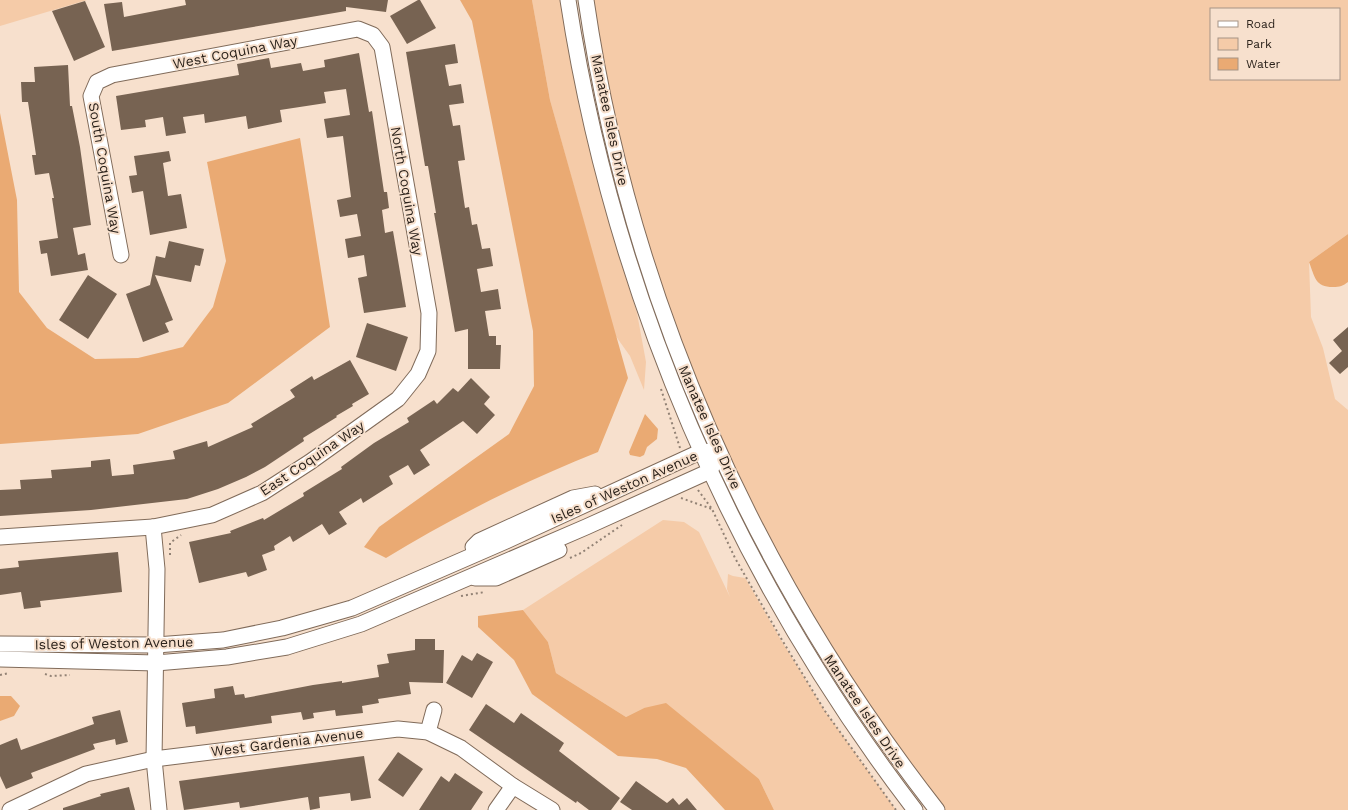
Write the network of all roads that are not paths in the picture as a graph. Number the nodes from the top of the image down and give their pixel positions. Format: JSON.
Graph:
{"nodes":[{"id":1,"x":568,"y":0,"type":"edge"},
{"id":2,"x":586,"y":0,"type":"edge"},
{"id":3,"x":373,"y":35,"type":"joint"},
{"id":4,"x":97,"y":82,"type":"joint"},
{"id":5,"x":121,"y":255,"type":"dead end"},
{"id":6,"x":428,"y":351,"type":"joint"},
{"id":7,"x":702,"y":451,"type":"junction"},
{"id":8,"x":720,"y":453,"type":"junction"},
{"id":9,"x":710,"y":471,"type":"junction"},
{"id":10,"x":615,"y":491,"type":"junction"},
{"id":11,"x":578,"y":508,"type":"junction"},
{"id":12,"x":622,"y":511,"type":"junction"},
{"id":13,"x":153,"y":527,"type":"junction"},
{"id":14,"x":586,"y":527,"type":"junction"},
{"id":15,"x":0,"y":537,"type":"edge"},
{"id":16,"x":506,"y":541,"type":"junction"},
{"id":17,"x":459,"y":561,"type":"junction"},
{"id":18,"x":515,"y":563,"type":"junction"},
{"id":19,"x":0,"y":644,"type":"edge"},
{"id":20,"x":156,"y":645,"type":"junction"},
{"id":21,"x":0,"y":658,"type":"edge"},
{"id":22,"x":156,"y":663,"type":"junction"},
{"id":23,"x":434,"y":710,"type":"dead end"},
{"id":24,"x":428,"y":732,"type":"junction"},
{"id":25,"x":154,"y":758,"type":"junction"},
{"id":26,"x":513,"y":786,"type":"junction"},
{"id":27,"x":10,"y":810,"type":"edge"},
{"id":28,"x":159,"y":810,"type":"edge"},
{"id":29,"x":496,"y":810,"type":"edge"},
{"id":30,"x":552,"y":810,"type":"edge"},
{"id":31,"x":915,"y":810,"type":"edge"},
{"id":32,"x":936,"y":810,"type":"edge"}],
"edges":[{"from":1,"to":7,"type":"street","name":"Manatee Isles Drive"},
{"from":2,"to":8,"type":"street","name":"Manatee Isles Drive"},
{"from":3,"to":4,"type":"street","name":"West Coquina Way"},
{"from":3,"to":6,"type":"street","name":"North Coquina Way"},
{"from":4,"to":5,"type":"street","name":"South Coquina Way"},
{"from":6,"to":13,"type":"street","name":"East Coquina Way"},
{"from":7,"to":8,"type":"street","name":"Isles of Weston Avenue"},
{"from":7,"to":9,"type":"street","name":"Manatee Isles Drive"},
{"from":7,"to":10,"type":"street","name":"Isles of Weston Avenue"},
{"from":8,"to":9,"type":"street","name":"Isles of Weston Avenue"},
{"from":8,"to":32,"type":"street","name":"Manatee Isles Drive"},
{"from":9,"to":12,"type":"street","name":"Isles of Weston Avenue"},
{"from":9,"to":31,"type":"street","name":"Manatee Isles Drive"},
{"from":10,"to":11,"type":"street","name":"Isles of Weston Avenue"},
{"from":10,"to":17,"type":"street"},
{"from":11,"to":14,"type":"street"},
{"from":11,"to":16,"type":"street","name":"Isles of Weston Avenue"},
{"from":12,"to":14,"type":"street","name":"Isles of Weston Avenue"},
{"from":12,"to":18,"type":"street"},
{"from":13,"to":15,"type":"street","name":"East Coquina Way"},
{"from":13,"to":20,"type":"street"},
{"from":14,"to":18,"type":"street","name":"Isles of Weston Avenue"},
{"from":16,"to":17,"type":"street","name":"Isles of Weston Avenue"},
{"from":16,"to":18,"type":"street"},
{"from":17,"to":20,"type":"street","name":"Isles of Weston Avenue"},
{"from":18,"to":22,"type":"street","name":"Isles of Weston Avenue"},
{"from":19,"to":20,"type":"street","name":"Isles of Weston Avenue"},
{"from":20,"to":22,"type":"street"},
{"from":21,"to":22,"type":"street","name":"Isles of Weston Avenue"},
{"from":22,"to":25,"type":"street"},
{"from":23,"to":24,"type":"street"},
{"from":24,"to":25,"type":"street","name":"West Gardenia Avenue"},
{"from":24,"to":26,"type":"street","name":"West Gardenia Avenue"},
{"from":25,"to":27,"type":"street","name":"West Gardenia Avenue"},
{"from":25,"to":28,"type":"street"},
{"from":26,"to":29,"type":"street"},
{"from":26,"to":30,"type":"street","name":"West Gardenia Avenue"}]}
